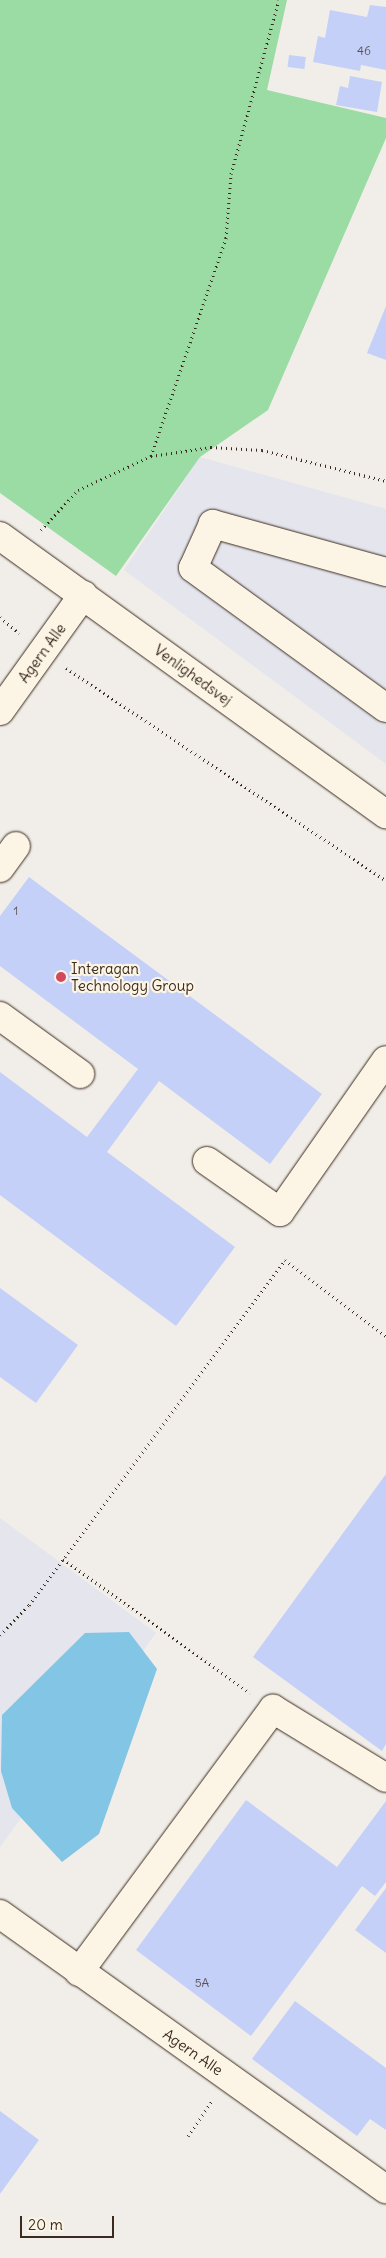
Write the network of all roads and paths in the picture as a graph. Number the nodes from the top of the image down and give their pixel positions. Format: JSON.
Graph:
{"nodes":[{"id":1,"x":279,"y":0,"type":"edge"},
{"id":2,"x":151,"y":456,"type":"junction"},
{"id":3,"x":386,"y":481,"type":"edge"},
{"id":4,"x":11,"y":543,"type":"edge"},
{"id":5,"x":386,"y":572,"type":"edge"},
{"id":6,"x":83,"y":595,"type":"junction"},
{"id":7,"x":43,"y":653,"type":"junction"},
{"id":8,"x":386,"y":708,"type":"edge"},
{"id":9,"x":0,"y":711,"type":"edge"},
{"id":10,"x":386,"y":814,"type":"edge"},
{"id":11,"x":16,"y":846,"type":"dead end"},
{"id":12,"x":0,"y":868,"type":"edge"},
{"id":13,"x":386,"y":881,"type":"edge"},
{"id":14,"x":0,"y":1016,"type":"edge"},
{"id":15,"x":386,"y":1060,"type":"edge"},
{"id":16,"x":80,"y":1074,"type":"dead end"},
{"id":17,"x":207,"y":1161,"type":"dead end"},
{"id":18,"x":386,"y":1336,"type":"edge"},
{"id":19,"x":63,"y":1559,"type":"junction"},
{"id":20,"x":0,"y":1628,"type":"edge"},
{"id":21,"x":4,"y":1630,"type":"junction"},
{"id":22,"x":0,"y":1635,"type":"edge"},
{"id":23,"x":273,"y":1709,"type":"junction"},
{"id":24,"x":386,"y":1778,"type":"edge"},
{"id":25,"x":0,"y":1914,"type":"edge"},
{"id":26,"x":79,"y":1972,"type":"junction"},
{"id":27,"x":228,"y":2077,"type":"junction"},
{"id":28,"x":188,"y":2136,"type":"dead end"},
{"id":29,"x":386,"y":2189,"type":"edge"}],
"edges":[{"from":1,"to":2,"type":"path"},
{"from":2,"to":3,"type":"path"},
{"from":2,"to":4,"type":"path"},
{"from":4,"to":6,"type":"street","name":"Venlighedsvej"},
{"from":5,"to":8,"type":"street"},
{"from":6,"to":7,"type":"street","name":"Agern Alle"},
{"from":6,"to":10,"type":"street","name":"Venlighedsvej"},
{"from":7,"to":9,"type":"street","name":"Agern Alle"},
{"from":7,"to":13,"type":"path"},
{"from":11,"to":12,"type":"street"},
{"from":14,"to":16,"type":"street"},
{"from":15,"to":17,"type":"street"},
{"from":18,"to":19,"type":"path"},
{"from":19,"to":21,"type":"path"},
{"from":19,"to":23,"type":"path"},
{"from":20,"to":21,"type":"path"},
{"from":21,"to":22,"type":"path"},
{"from":23,"to":24,"type":"street"},
{"from":23,"to":26,"type":"street"},
{"from":25,"to":26,"type":"street","name":"Agern Alle"},
{"from":26,"to":27,"type":"street","name":"Agern Alle"},
{"from":27,"to":28,"type":"path"},
{"from":27,"to":29,"type":"street","name":"Agern Alle"}]}
